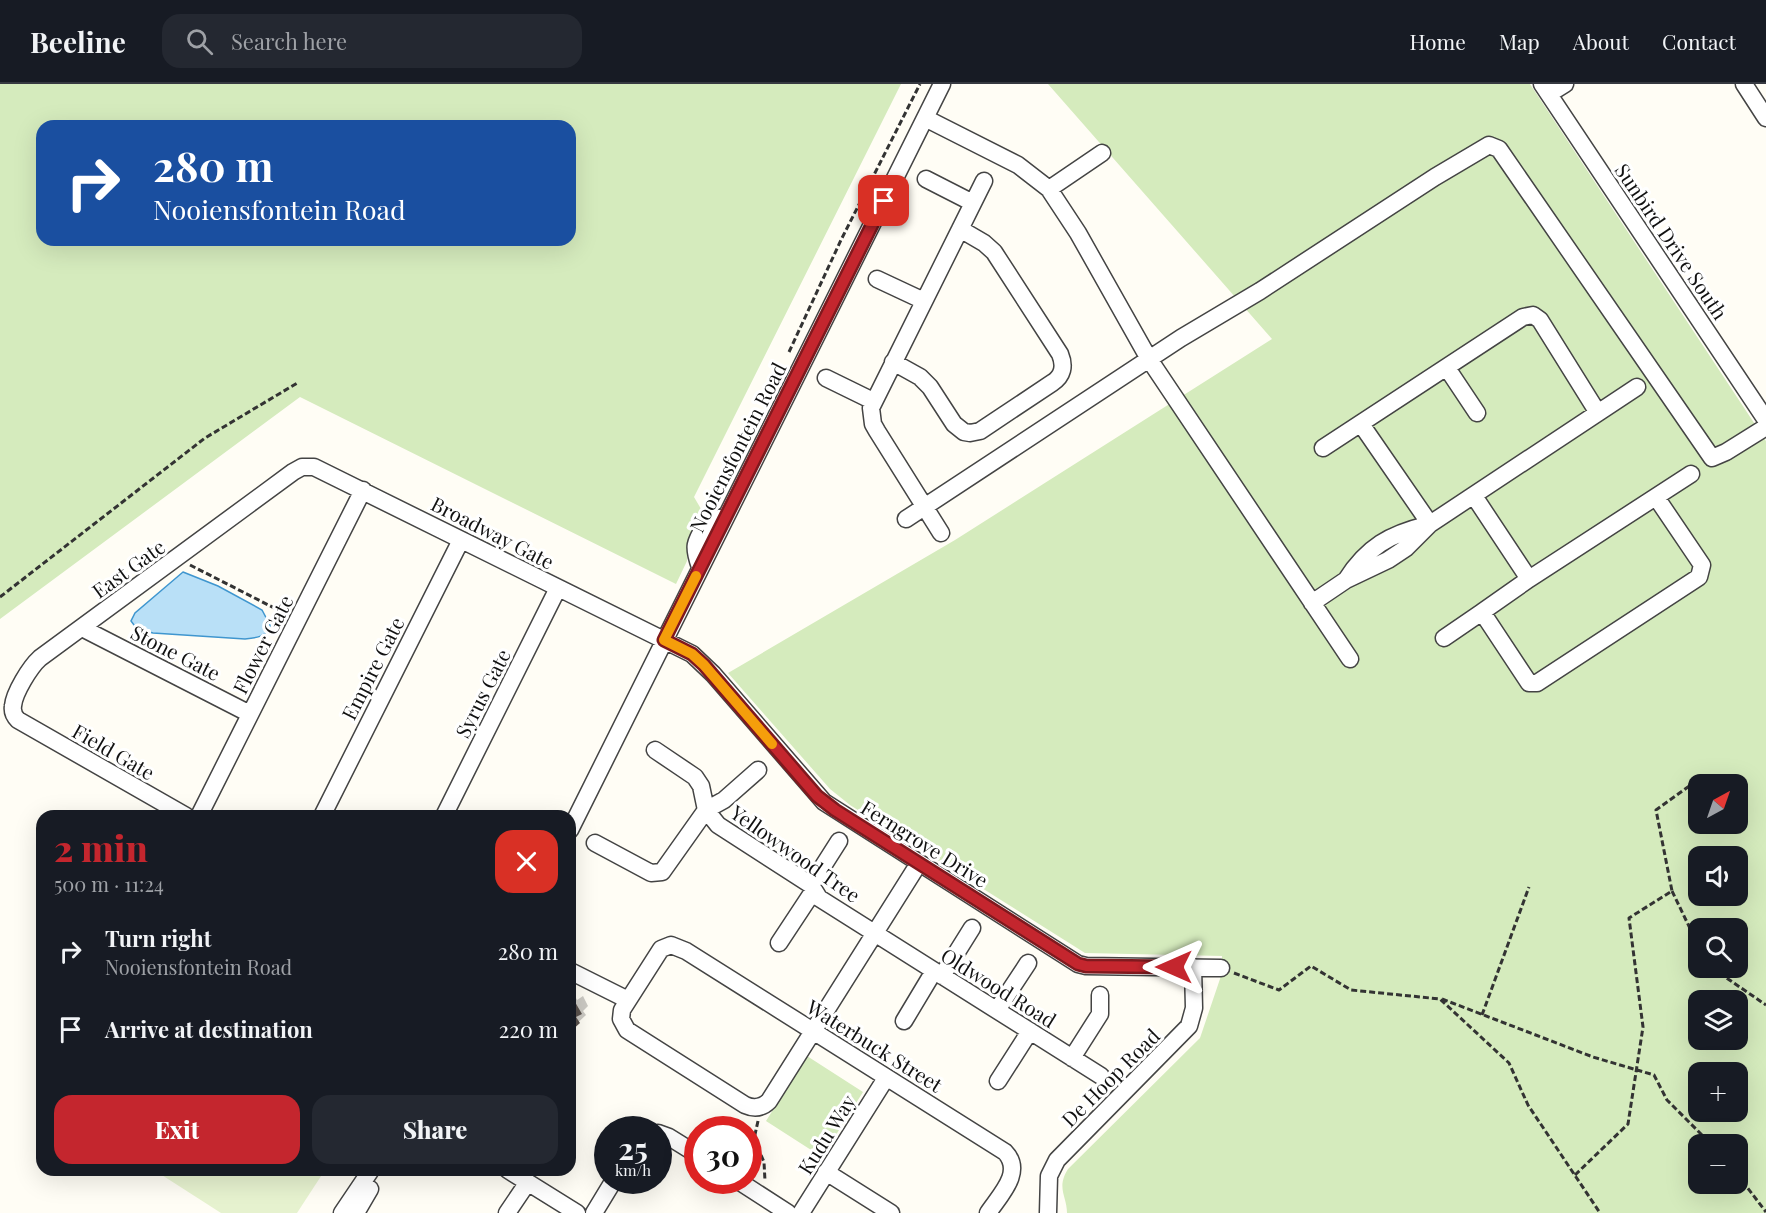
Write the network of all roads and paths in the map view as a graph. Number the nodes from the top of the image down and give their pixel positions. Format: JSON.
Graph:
{"nodes":[{"id":1,"x":920,"y":84,"type":"edge"},
{"id":2,"x":942,"y":84,"type":"edge"},
{"id":3,"x":1565,"y":84,"type":"edge"},
{"id":4,"x":1744,"y":84,"type":"edge"},
{"id":5,"x":1546,"y":89,"type":"edge"},
{"id":6,"x":925,"y":118,"type":"junction"},
{"id":7,"x":1766,"y":118,"type":"edge"},
{"id":8,"x":1102,"y":153,"type":"dead end"},
{"id":9,"x":926,"y":179,"type":"dead end"},
{"id":10,"x":984,"y":181,"type":"dead end"},
{"id":11,"x":1048,"y":189,"type":"junction"},
{"id":12,"x":973,"y":203,"type":"junction"},
{"id":13,"x":960,"y":230,"type":"junction"},
{"id":14,"x":877,"y":279,"type":"dead end"},
{"id":15,"x":924,"y":301,"type":"junction"},
{"id":16,"x":788,"y":356,"type":"dead end"},
{"id":17,"x":1149,"y":358,"type":"junction"},
{"id":18,"x":893,"y":362,"type":"junction"},
{"id":19,"x":1447,"y":368,"type":"junction"},
{"id":20,"x":826,"y":378,"type":"dead end"},
{"id":21,"x":299,"y":382,"type":"dead end"},
{"id":22,"x":1637,"y":387,"type":"dead end"},
{"id":23,"x":873,"y":401,"type":"junction"},
{"id":24,"x":1477,"y":413,"type":"dead end"},
{"id":25,"x":1598,"y":413,"type":"junction"},
{"id":26,"x":1766,"y":420,"type":"edge"},
{"id":27,"x":1361,"y":424,"type":"junction"},
{"id":28,"x":1766,"y":427,"type":"edge"},
{"id":29,"x":1323,"y":448,"type":"dead end"},
{"id":30,"x":302,"y":467,"type":"joint"},
{"id":31,"x":1690,"y":474,"type":"dead end"},
{"id":32,"x":363,"y":490,"type":"junction"},
{"id":33,"x":1474,"y":496,"type":"junction"},
{"id":34,"x":1656,"y":497,"type":"junction"},
{"id":35,"x":924,"y":508,"type":"junction"},
{"id":36,"x":906,"y":519,"type":"dead end"},
{"id":37,"x":1430,"y":524,"type":"junction"},
{"id":38,"x":941,"y":533,"type":"dead end"},
{"id":39,"x":460,"y":540,"type":"junction"},
{"id":40,"x":176,"y":558,"type":"junction"},
{"id":41,"x":1529,"y":579,"type":"junction"},
{"id":42,"x":558,"y":588,"type":"junction"},
{"id":43,"x":0,"y":597,"type":"edge"},
{"id":44,"x":1312,"y":603,"type":"junction"},
{"id":45,"x":1482,"y":612,"type":"junction"},
{"id":46,"x":297,"y":621,"type":"junction"},
{"id":47,"x":82,"y":628,"type":"junction"},
{"id":48,"x":1444,"y":638,"type":"dead end"},
{"id":49,"x":664,"y":640,"type":"junction"},
{"id":50,"x":1350,"y":659,"type":"dead end"},
{"id":51,"x":250,"y":714,"type":"junction"},
{"id":52,"x":21,"y":722,"type":"joint"},
{"id":53,"x":655,"y":750,"type":"dead end"},
{"id":54,"x":758,"y":770,"type":"dead end"},
{"id":55,"x":1688,"y":787,"type":"edge"},
{"id":56,"x":175,"y":810,"type":"edge"},
{"id":57,"x":202,"y":810,"type":"edge"},
{"id":58,"x":325,"y":810,"type":"edge"},
{"id":59,"x":447,"y":810,"type":"edge"},
{"id":60,"x":706,"y":810,"type":"junction"},
{"id":61,"x":576,"y":818,"type":"edge"},
{"id":62,"x":839,"y":840,"type":"dead end"},
{"id":63,"x":595,"y":843,"type":"dead end"},
{"id":64,"x":919,"y":863,"type":"junction"},
{"id":65,"x":812,"y":887,"type":"junction"},
{"id":66,"x":1529,"y":887,"type":"dead end"},
{"id":67,"x":1672,"y":891,"type":"junction"},
{"id":68,"x":972,"y":927,"type":"dead end"},
{"id":69,"x":1688,"y":927,"type":"edge"},
{"id":70,"x":875,"y":934,"type":"junction"},
{"id":71,"x":779,"y":942,"type":"dead end"},
{"id":72,"x":1028,"y":963,"type":"dead end"},
{"id":73,"x":1194,"y":967,"type":"junction"},
{"id":74,"x":1221,"y":968,"type":"joint"},
{"id":75,"x":576,"y":974,"type":"edge"},
{"id":76,"x":938,"y":974,"type":"junction"},
{"id":77,"x":1727,"y":978,"type":"edge"},
{"id":78,"x":1100,"y":995,"type":"dead end"},
{"id":79,"x":1440,"y":999,"type":"junction"},
{"id":80,"x":628,"y":1000,"type":"junction"},
{"id":81,"x":1766,"y":1005,"type":"edge"},
{"id":82,"x":997,"y":1010,"type":"junction"},
{"id":83,"x":1482,"y":1016,"type":"junction"},
{"id":84,"x":904,"y":1021,"type":"dead end"},
{"id":85,"x":1030,"y":1031,"type":"junction"},
{"id":86,"x":814,"y":1032,"type":"junction"},
{"id":87,"x":1072,"y":1058,"type":"junction"},
{"id":88,"x":1637,"y":1070,"type":"junction"},
{"id":89,"x":1101,"y":1077,"type":"dead end"},
{"id":90,"x":886,"y":1078,"type":"junction"},
{"id":91,"x":998,"y":1081,"type":"dead end"},
{"id":92,"x":759,"y":1107,"type":"junction"},
{"id":93,"x":1701,"y":1134,"type":"edge"},
{"id":94,"x":826,"y":1172,"type":"junction"},
{"id":95,"x":1575,"y":1175,"type":"junction"},
{"id":96,"x":367,"y":1176,"type":"edge"},
{"id":97,"x":378,"y":1176,"type":"edge"},
{"id":98,"x":518,"y":1176,"type":"edge"},
{"id":99,"x":528,"y":1182,"type":"junction"},
{"id":100,"x":1748,"y":1188,"type":"edge"},
{"id":101,"x":606,"y":1194,"type":"edge"},
{"id":102,"x":758,"y":1194,"type":"edge"},
{"id":103,"x":762,"y":1197,"type":"junction"},
{"id":104,"x":1766,"y":1212,"type":"edge"},
{"id":105,"x":342,"y":1213,"type":"edge"},
{"id":106,"x":356,"y":1213,"type":"edge"},
{"id":107,"x":507,"y":1213,"type":"edge"},
{"id":108,"x":577,"y":1213,"type":"edge"},
{"id":109,"x":594,"y":1213,"type":"edge"},
{"id":110,"x":788,"y":1213,"type":"edge"},
{"id":111,"x":801,"y":1213,"type":"edge"},
{"id":112,"x":891,"y":1213,"type":"edge"},
{"id":113,"x":988,"y":1213,"type":"edge"},
{"id":114,"x":1048,"y":1213,"type":"edge"},
{"id":115,"x":1600,"y":1213,"type":"edge"}],
"edges":[{"from":1,"to":16,"type":"path"},
{"from":2,"to":6,"type":"street","name":"Nooiensfontein Road"},
{"from":3,"to":5,"type":"street"},
{"from":4,"to":7,"type":"street"},
{"from":5,"to":26,"type":"street","name":"Sunbird Drive South"},
{"from":6,"to":11,"type":"street"},
{"from":6,"to":49,"type":"street","name":"Nooiensfontein Road"},
{"from":8,"to":11,"type":"street"},
{"from":9,"to":12,"type":"street"},
{"from":10,"to":12,"type":"street"},
{"from":11,"to":17,"type":"street"},
{"from":12,"to":13,"type":"street"},
{"from":13,"to":15,"type":"street"},
{"from":13,"to":18,"type":"street"},
{"from":14,"to":15,"type":"street"},
{"from":15,"to":18,"type":"street"},
{"from":17,"to":28,"type":"street"},
{"from":17,"to":35,"type":"street"},
{"from":17,"to":44,"type":"street"},
{"from":18,"to":23,"type":"street"},
{"from":19,"to":24,"type":"street"},
{"from":19,"to":25,"type":"street"},
{"from":19,"to":27,"type":"street"},
{"from":20,"to":23,"type":"street"},
{"from":21,"to":43,"type":"path"},
{"from":22,"to":25,"type":"street"},
{"from":23,"to":35,"type":"street"},
{"from":25,"to":33,"type":"street"},
{"from":27,"to":29,"type":"street"},
{"from":27,"to":37,"type":"street"},
{"from":30,"to":32,"type":"street","name":"Broadway Gate"},
{"from":30,"to":40,"type":"street","name":"East Gate"},
{"from":31,"to":34,"type":"street"},
{"from":32,"to":39,"type":"street","name":"Broadway Gate"},
{"from":32,"to":46,"type":"street","name":"Flower Gate"},
{"from":33,"to":37,"type":"street"},
{"from":33,"to":41,"type":"street"},
{"from":34,"to":41,"type":"street"},
{"from":34,"to":45,"type":"street"},
{"from":35,"to":36,"type":"street"},
{"from":35,"to":38,"type":"street"},
{"from":37,"to":44,"type":"street"},
{"from":39,"to":42,"type":"street","name":"Broadway Gate"},
{"from":39,"to":58,"type":"street","name":"Empire Gate"},
{"from":40,"to":46,"type":"path"},
{"from":40,"to":47,"type":"street","name":"East Gate"},
{"from":41,"to":45,"type":"street"},
{"from":42,"to":49,"type":"street","name":"Broadway Gate"},
{"from":42,"to":59,"type":"street","name":"Syrus Gate"},
{"from":44,"to":50,"type":"street"},
{"from":45,"to":48,"type":"street"},
{"from":46,"to":51,"type":"street","name":"Flower Gate"},
{"from":47,"to":51,"type":"street","name":"Stone Gate"},
{"from":47,"to":52,"type":"street","name":"East Gate"},
{"from":49,"to":61,"type":"street","name":"Nooiensfontein Road"},
{"from":49,"to":64,"type":"street","name":"Ferngrove Drive"},
{"from":51,"to":57,"type":"street","name":"Flower Gate"},
{"from":52,"to":56,"type":"street","name":"Field Gate"},
{"from":53,"to":60,"type":"street","name":"Yellowwood Tree"},
{"from":54,"to":60,"type":"street"},
{"from":55,"to":67,"type":"path"},
{"from":60,"to":63,"type":"street"},
{"from":60,"to":65,"type":"street","name":"Yellowwood Tree"},
{"from":62,"to":65,"type":"street"},
{"from":64,"to":70,"type":"street"},
{"from":64,"to":73,"type":"street","name":"Ferngrove Drive"},
{"from":65,"to":70,"type":"street","name":"Yellowwood Tree"},
{"from":65,"to":71,"type":"street"},
{"from":66,"to":83,"type":"path"},
{"from":67,"to":69,"type":"path"},
{"from":67,"to":88,"type":"path"},
{"from":68,"to":76,"type":"street"},
{"from":70,"to":76,"type":"street","name":"Oldwood Road"},
{"from":70,"to":86,"type":"street"},
{"from":72,"to":82,"type":"street"},
{"from":73,"to":74,"type":"street","name":"Ferngrove Drive"},
{"from":73,"to":114,"type":"street","name":"De Hoop Road"},
{"from":74,"to":79,"type":"path"},
{"from":75,"to":80,"type":"street"},
{"from":76,"to":82,"type":"street","name":"Oldwood Road"},
{"from":76,"to":84,"type":"street"},
{"from":77,"to":81,"type":"path"},
{"from":78,"to":87,"type":"street"},
{"from":79,"to":83,"type":"path"},
{"from":79,"to":95,"type":"path"},
{"from":80,"to":86,"type":"street","name":"Waterbuck Street"},
{"from":80,"to":92,"type":"street"},
{"from":82,"to":85,"type":"street","name":"Oldwood Road"},
{"from":83,"to":88,"type":"path"},
{"from":85,"to":87,"type":"street","name":"Oldwood Road"},
{"from":85,"to":91,"type":"street"},
{"from":86,"to":90,"type":"street","name":"Waterbuck Street"},
{"from":86,"to":92,"type":"street"},
{"from":87,"to":89,"type":"street","name":"Oldwood Road"},
{"from":88,"to":93,"type":"path"},
{"from":88,"to":95,"type":"path"},
{"from":90,"to":94,"type":"street","name":"Kudu Way"},
{"from":90,"to":113,"type":"street","name":"Waterbuck Street"},
{"from":92,"to":103,"type":"path"},
{"from":94,"to":111,"type":"street","name":"Kudu Way"},
{"from":94,"to":112,"type":"street"},
{"from":95,"to":115,"type":"path"},
{"from":96,"to":105,"type":"street"},
{"from":97,"to":106,"type":"street"},
{"from":98,"to":99,"type":"street"},
{"from":99,"to":107,"type":"street"},
{"from":99,"to":108,"type":"street"},
{"from":100,"to":104,"type":"path"},
{"from":101,"to":109,"type":"street"},
{"from":102,"to":103,"type":"street"},
{"from":103,"to":110,"type":"street"}]}
